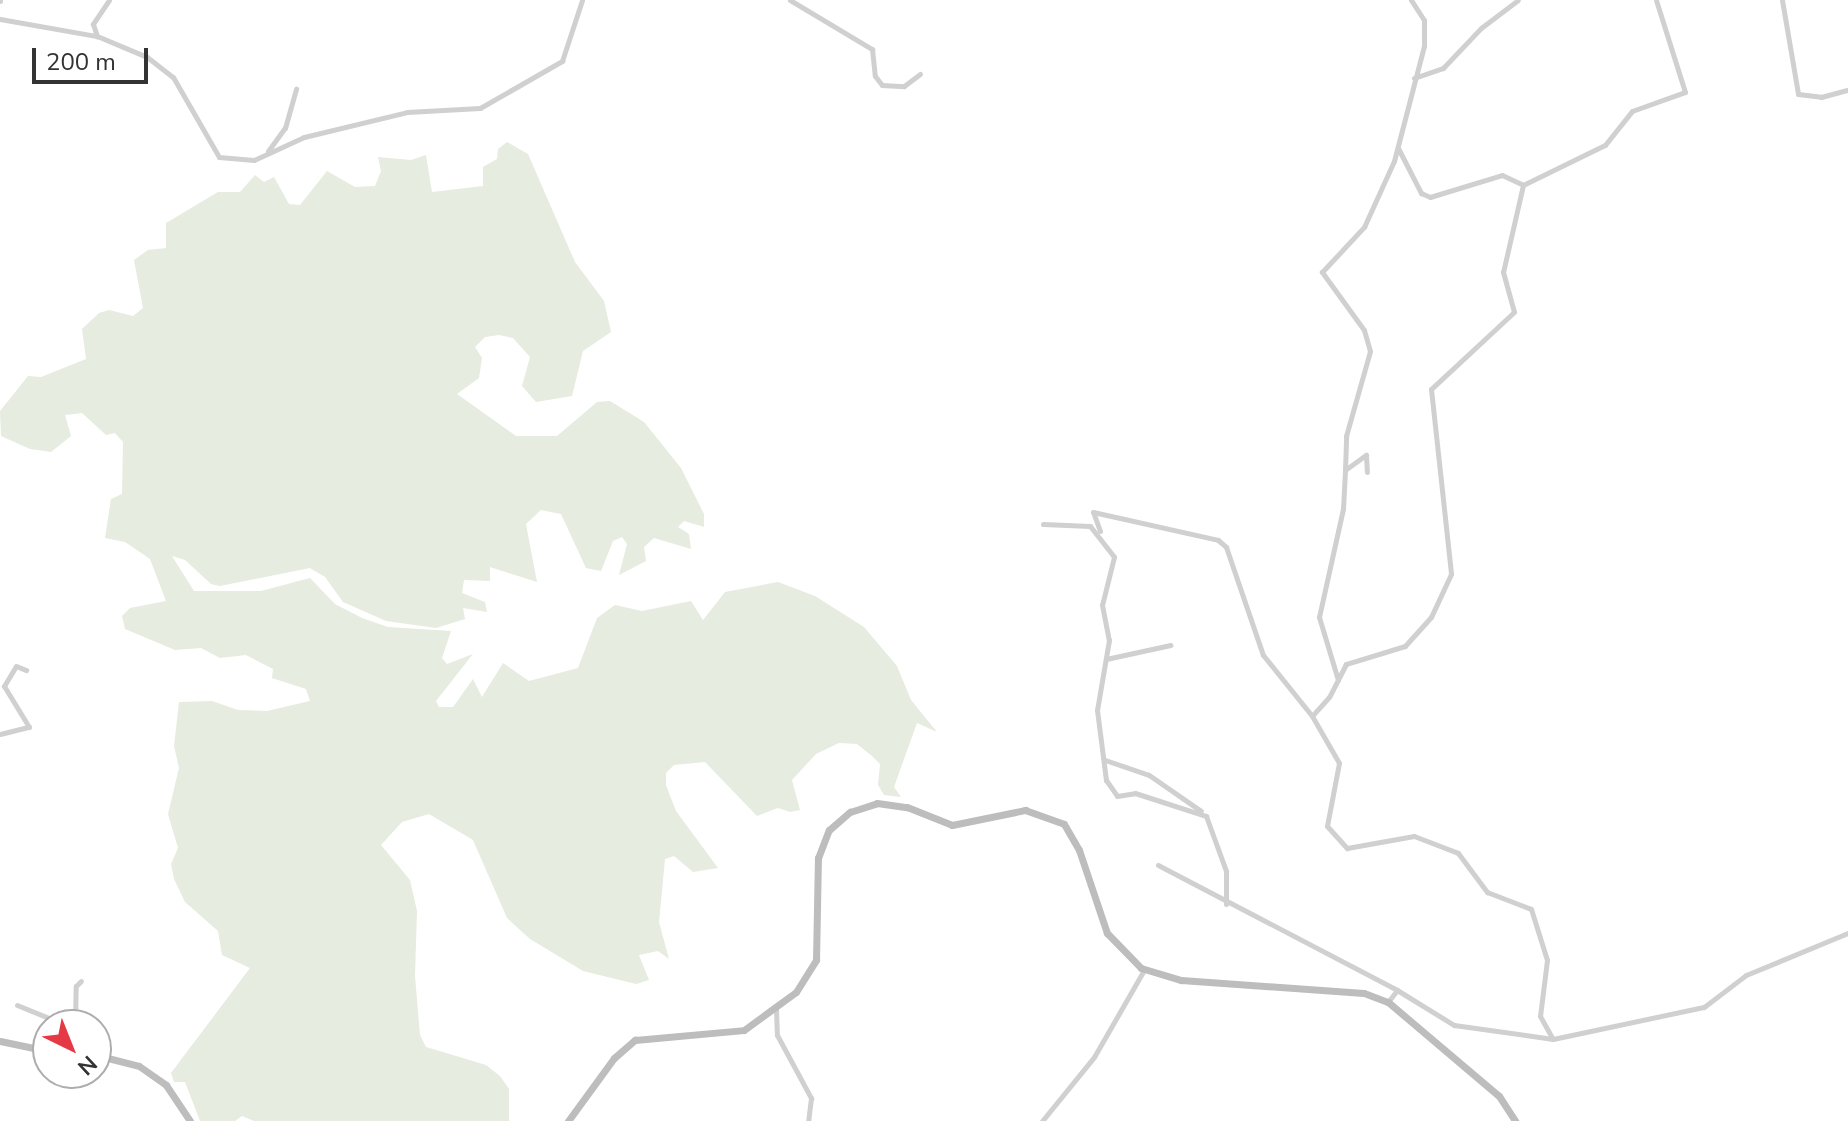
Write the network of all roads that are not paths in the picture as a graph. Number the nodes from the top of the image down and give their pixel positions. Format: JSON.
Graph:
{"nodes":[{"id":1,"x":582,"y":0,"type":"edge"},
{"id":2,"x":790,"y":0,"type":"edge"},
{"id":3,"x":1411,"y":0,"type":"edge"},
{"id":4,"x":1518,"y":0,"type":"edge"},
{"id":5,"x":1656,"y":0,"type":"edge"},
{"id":6,"x":1782,"y":0,"type":"edge"},
{"id":7,"x":106,"y":1,"type":"edge"},
{"id":8,"x":0,"y":19,"type":"edge"},
{"id":9,"x":97,"y":36,"type":"junction"},
{"id":10,"x":920,"y":74,"type":"dead end"},
{"id":11,"x":1414,"y":78,"type":"junction"},
{"id":12,"x":296,"y":89,"type":"dead end"},
{"id":13,"x":1848,"y":90,"type":"edge"},
{"id":14,"x":280,"y":139,"type":"junction"},
{"id":15,"x":287,"y":143,"type":"junction"},
{"id":16,"x":1397,"y":146,"type":"junction"},
{"id":17,"x":265,"y":154,"type":"junction"},
{"id":18,"x":1523,"y":185,"type":"junction"},
{"id":19,"x":1345,"y":470,"type":"junction"},
{"id":20,"x":1367,"y":472,"type":"dead end"},
{"id":21,"x":1043,"y":524,"type":"dead end"},
{"id":22,"x":1101,"y":536,"type":"junction"},
{"id":23,"x":1170,"y":645,"type":"dead end"},
{"id":24,"x":1106,"y":659,"type":"junction"},
{"id":25,"x":26,"y":670,"type":"dead end"},
{"id":26,"x":1338,"y":680,"type":"junction"},
{"id":27,"x":1312,"y":716,"type":"junction"},
{"id":28,"x":0,"y":734,"type":"edge"},
{"id":29,"x":1104,"y":752,"type":"junction"},
{"id":30,"x":1105,"y":760,"type":"junction"},
{"id":31,"x":1114,"y":762,"type":"junction"},
{"id":32,"x":1202,"y":812,"type":"junction"},
{"id":33,"x":1158,"y":865,"type":"dead end"},
{"id":34,"x":1226,"y":904,"type":"junction"},
{"id":35,"x":1848,"y":933,"type":"edge"},
{"id":36,"x":1144,"y":970,"type":"junction"},
{"id":37,"x":81,"y":981,"type":"dead end"},
{"id":38,"x":1397,"y":990,"type":"junction"},
{"id":39,"x":1388,"y":1002,"type":"junction"},
{"id":40,"x":17,"y":1005,"type":"dead end"},
{"id":41,"x":75,"y":1009,"type":"edge"},
{"id":42,"x":776,"y":1009,"type":"junction"},
{"id":43,"x":32,"y":1011,"type":"edge"},
{"id":44,"x":1553,"y":1039,"type":"junction"},
{"id":45,"x":0,"y":1041,"type":"edge"},
{"id":46,"x":32,"y":1048,"type":"edge"},
{"id":47,"x":112,"y":1059,"type":"edge"},
{"id":48,"x":190,"y":1121,"type":"edge"},
{"id":49,"x":568,"y":1121,"type":"edge"},
{"id":50,"x":808,"y":1121,"type":"edge"},
{"id":51,"x":1042,"y":1121,"type":"edge"},
{"id":52,"x":1515,"y":1121,"type":"edge"}],
"edges":[{"from":1,"to":15,"type":"street"},
{"from":2,"to":10,"type":"street"},
{"from":3,"to":11,"type":"street"},
{"from":4,"to":11,"type":"street"},
{"from":5,"to":18,"type":"street"},
{"from":6,"to":13,"type":"street"},
{"from":7,"to":9,"type":"street"},
{"from":8,"to":9,"type":"street"},
{"from":9,"to":17,"type":"street"},
{"from":11,"to":16,"type":"street"},
{"from":12,"to":14,"type":"street"},
{"from":14,"to":15,"type":"street"},
{"from":14,"to":17,"type":"street"},
{"from":15,"to":17,"type":"street"},
{"from":16,"to":18,"type":"street"},
{"from":16,"to":19,"type":"street"},
{"from":18,"to":26,"type":"street"},
{"from":19,"to":20,"type":"street"},
{"from":19,"to":26,"type":"street"},
{"from":21,"to":22,"type":"street"},
{"from":22,"to":24,"type":"street"},
{"from":22,"to":27,"type":"street"},
{"from":23,"to":24,"type":"street"},
{"from":24,"to":29,"type":"street"},
{"from":25,"to":28,"type":"street"},
{"from":26,"to":27,"type":"street"},
{"from":27,"to":44,"type":"street"},
{"from":29,"to":30,"type":"street"},
{"from":29,"to":31,"type":"street"},
{"from":30,"to":31,"type":"street"},
{"from":30,"to":32,"type":"street"},
{"from":31,"to":32,"type":"street"},
{"from":32,"to":34,"type":"street"},
{"from":33,"to":34,"type":"street"},
{"from":34,"to":38,"type":"street"},
{"from":35,"to":44,"type":"street"},
{"from":36,"to":39,"type":"main road"},
{"from":36,"to":42,"type":"main road"},
{"from":36,"to":51,"type":"street"},
{"from":37,"to":41,"type":"street"},
{"from":38,"to":39,"type":"street"},
{"from":38,"to":44,"type":"street"},
{"from":39,"to":52,"type":"main road"},
{"from":40,"to":43,"type":"street"},
{"from":42,"to":49,"type":"main road"},
{"from":42,"to":50,"type":"street"},
{"from":45,"to":46,"type":"main road"},
{"from":47,"to":48,"type":"main road"}]}
